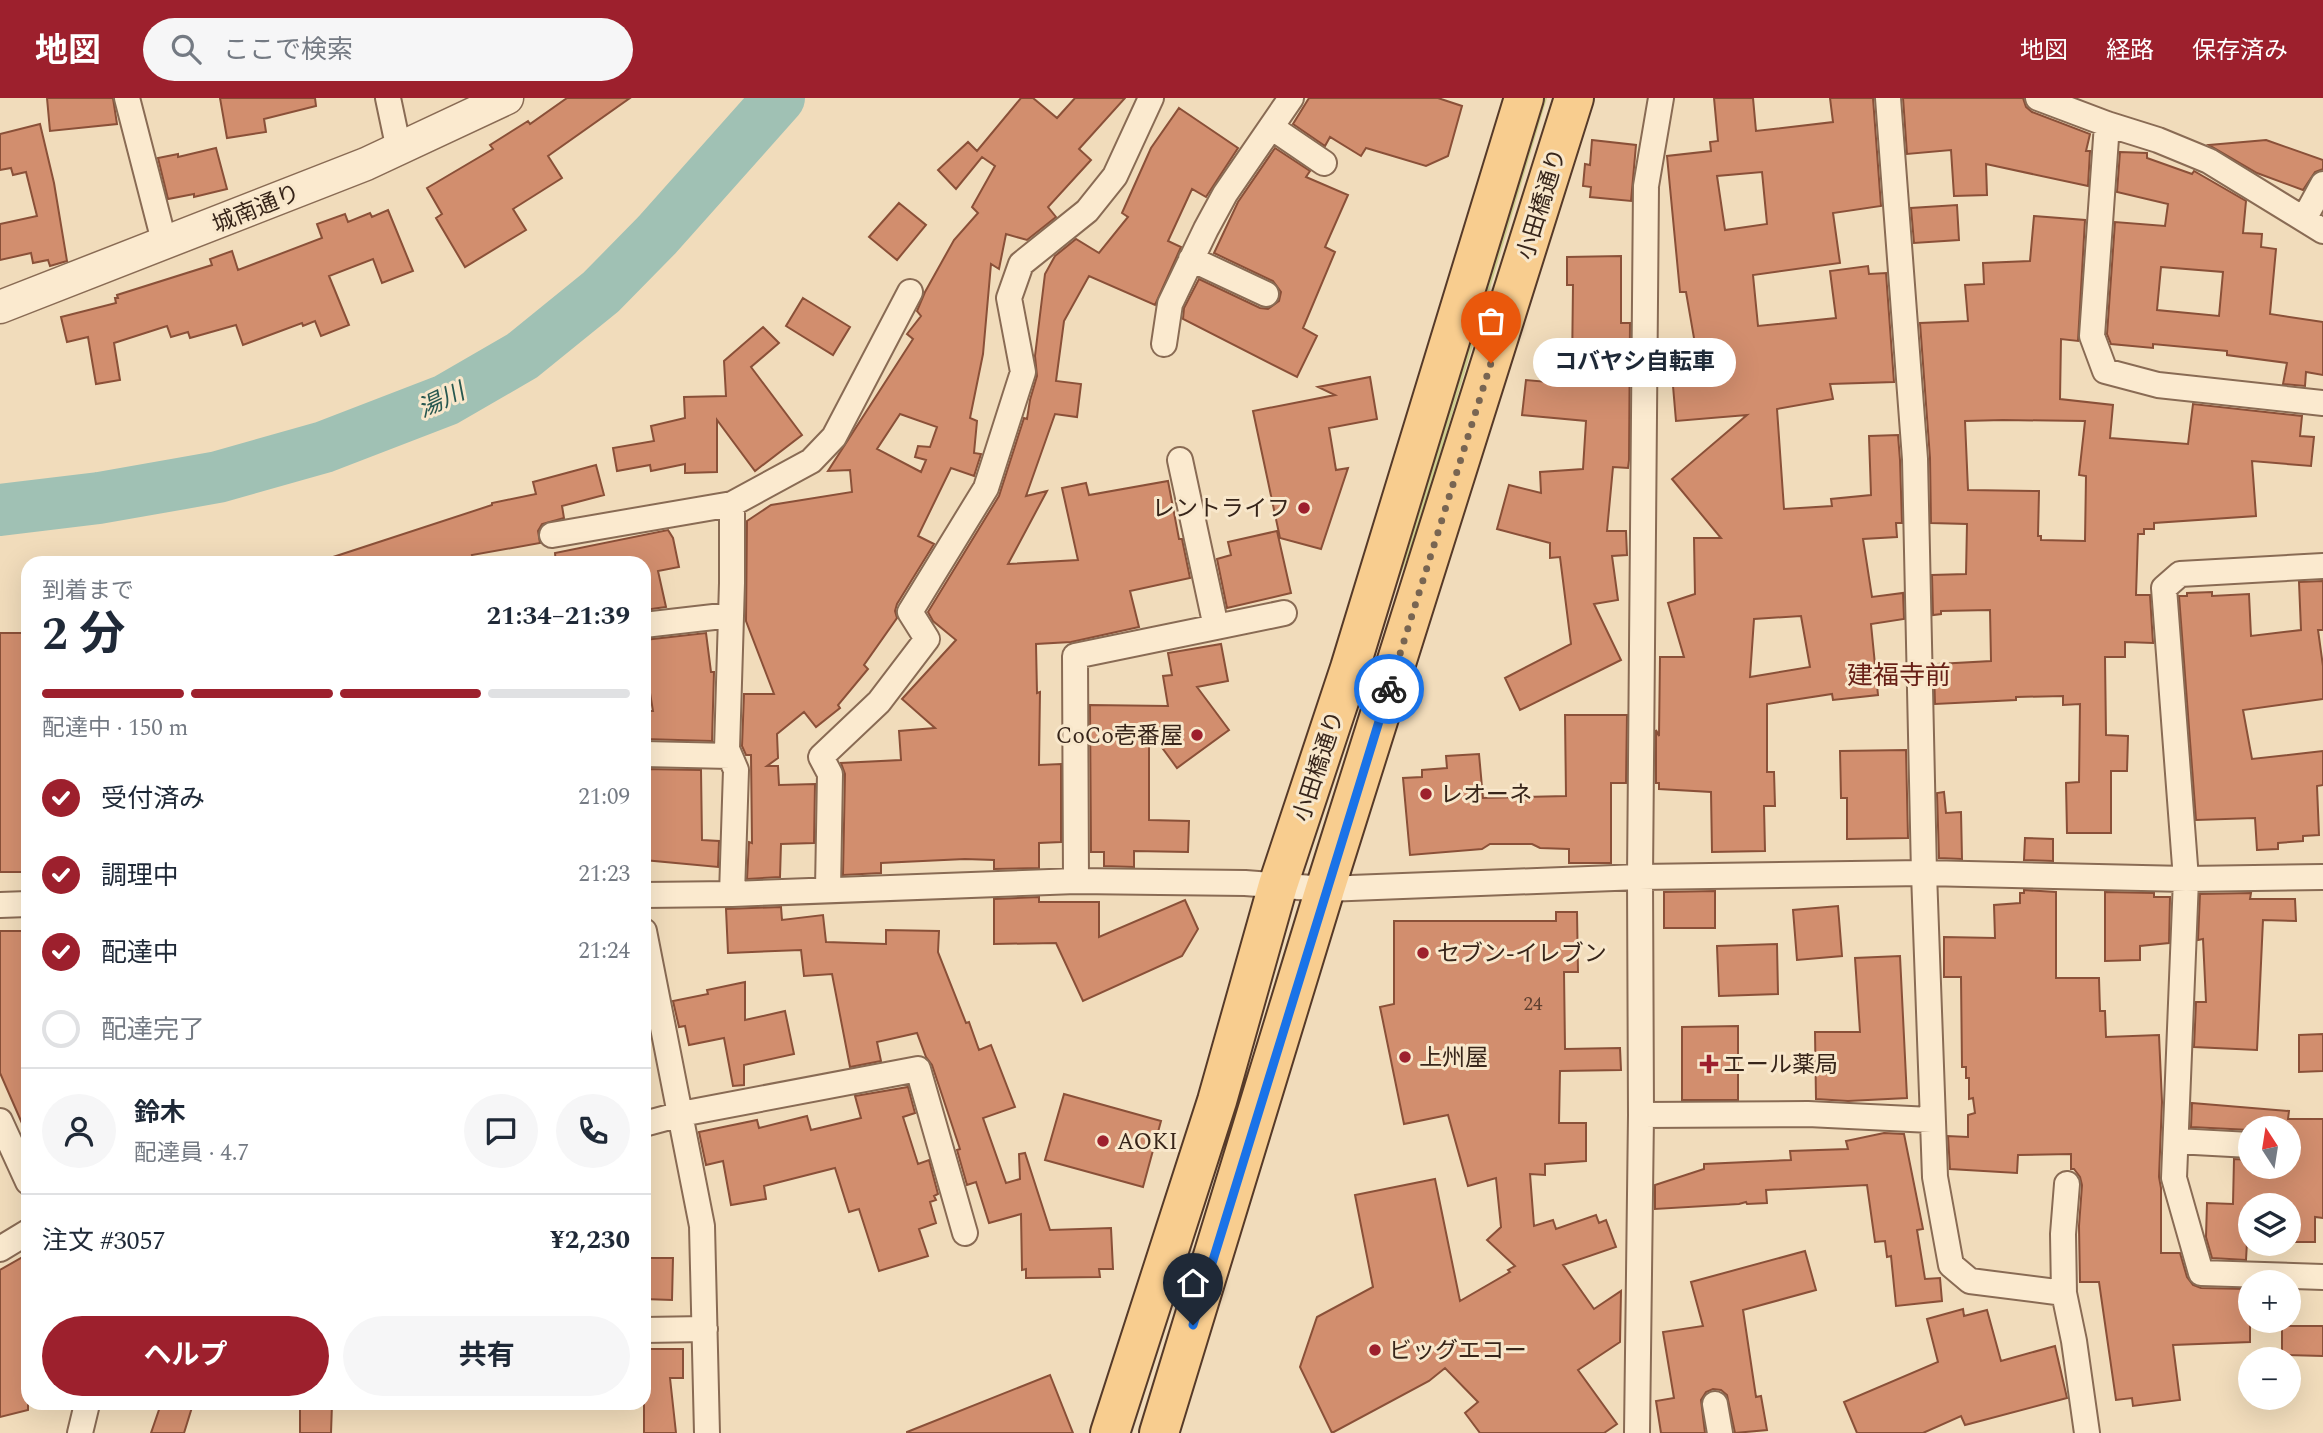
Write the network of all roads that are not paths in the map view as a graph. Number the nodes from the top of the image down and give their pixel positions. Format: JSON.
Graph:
{"nodes":[{"id":1,"x":127,"y":98,"type":"edge"},
{"id":2,"x":388,"y":98,"type":"edge"},
{"id":3,"x":507,"y":98,"type":"edge"},
{"id":4,"x":1151,"y":98,"type":"edge"},
{"id":5,"x":1291,"y":98,"type":"edge"},
{"id":6,"x":1524,"y":98,"type":"edge"},
{"id":7,"x":1574,"y":98,"type":"edge"},
{"id":8,"x":1661,"y":98,"type":"edge"},
{"id":9,"x":1888,"y":98,"type":"edge"},
{"id":10,"x":2038,"y":98,"type":"edge"},
{"id":11,"x":2106,"y":124,"type":"junction"},
{"id":12,"x":1271,"y":127,"type":"junction"},
{"id":13,"x":399,"y":150,"type":"junction"},
{"id":14,"x":1324,"y":163,"type":"dead end"},
{"id":15,"x":2323,"y":184,"type":"edge"},
{"id":16,"x":2313,"y":225,"type":"edge"},
{"id":17,"x":164,"y":244,"type":"junction"},
{"id":18,"x":1192,"y":259,"type":"junction"},
{"id":19,"x":909,"y":292,"type":"dead end"},
{"id":20,"x":1266,"y":294,"type":"dead end"},
{"id":21,"x":0,"y":307,"type":"edge"},
{"id":22,"x":1164,"y":344,"type":"dead end"},
{"id":23,"x":2323,"y":402,"type":"edge"},
{"id":24,"x":1180,"y":460,"type":"dead end"},
{"id":25,"x":732,"y":504,"type":"junction"},
{"id":26,"x":552,"y":535,"type":"dead end"},
{"id":27,"x":2323,"y":565,"type":"edge"},
{"id":28,"x":1284,"y":613,"type":"dead end"},
{"id":29,"x":731,"y":615,"type":"junction"},
{"id":30,"x":651,"y":624,"type":"edge"},
{"id":31,"x":1216,"y":627,"type":"junction"},
{"id":32,"x":651,"y":754,"type":"edge"},
{"id":33,"x":730,"y":756,"type":"junction"},
{"id":34,"x":1924,"y":873,"type":"junction"},
{"id":35,"x":1640,"y":877,"type":"junction"},
{"id":36,"x":2323,"y":877,"type":"edge"},
{"id":37,"x":2186,"y":879,"type":"junction"},
{"id":38,"x":1076,"y":881,"type":"junction"},
{"id":39,"x":1279,"y":885,"type":"junction"},
{"id":40,"x":828,"y":889,"type":"junction"},
{"id":41,"x":1325,"y":889,"type":"junction"},
{"id":42,"x":732,"y":894,"type":"junction"},
{"id":43,"x":651,"y":895,"type":"edge"},
{"id":44,"x":21,"y":904,"type":"edge"},
{"id":45,"x":0,"y":905,"type":"edge"},
{"id":46,"x":651,"y":965,"type":"edge"},
{"id":47,"x":681,"y":1114,"type":"junction"},
{"id":48,"x":1641,"y":1115,"type":"junction"},
{"id":49,"x":1931,"y":1120,"type":"junction"},
{"id":50,"x":0,"y":1121,"type":"edge"},
{"id":51,"x":651,"y":1122,"type":"edge"},
{"id":52,"x":2176,"y":1141,"type":"junction"},
{"id":53,"x":2238,"y":1144,"type":"edge"},
{"id":54,"x":21,"y":1167,"type":"edge"},
{"id":55,"x":2067,"y":1184,"type":"dead end"},
{"id":56,"x":965,"y":1234,"type":"dead end"},
{"id":57,"x":21,"y":1236,"type":"edge"},
{"id":58,"x":0,"y":1249,"type":"edge"},
{"id":59,"x":2323,"y":1277,"type":"edge"},
{"id":60,"x":2064,"y":1293,"type":"junction"},
{"id":61,"x":705,"y":1329,"type":"junction"},
{"id":62,"x":651,"y":1330,"type":"edge"},
{"id":63,"x":1715,"y":1404,"type":"dead end"},
{"id":64,"x":85,"y":1410,"type":"edge"},
{"id":65,"x":78,"y":1432,"type":"edge"},
{"id":66,"x":707,"y":1433,"type":"edge"},
{"id":67,"x":1110,"y":1433,"type":"edge"},
{"id":68,"x":1160,"y":1433,"type":"edge"},
{"id":69,"x":1637,"y":1433,"type":"edge"},
{"id":70,"x":1720,"y":1433,"type":"edge"},
{"id":71,"x":2087,"y":1433,"type":"edge"}],
"edges":[{"from":1,"to":17,"type":"street"},
{"from":2,"to":13,"type":"street"},
{"from":3,"to":13,"type":"street","name":"城南通り"},
{"from":4,"to":40,"type":"street"},
{"from":5,"to":12,"type":"street"},
{"from":6,"to":39,"type":"main road","name":"小田橋通り"},
{"from":7,"to":41,"type":"main road","name":"小田橋通り"},
{"from":8,"to":35,"type":"street"},
{"from":9,"to":34,"type":"street"},
{"from":10,"to":11,"type":"street"},
{"from":11,"to":16,"type":"street"},
{"from":11,"to":23,"type":"street"},
{"from":12,"to":14,"type":"street"},
{"from":12,"to":18,"type":"street"},
{"from":13,"to":17,"type":"street","name":"城南通り"},
{"from":15,"to":16,"type":"street"},
{"from":17,"to":21,"type":"street","name":"城南通り"},
{"from":18,"to":20,"type":"street"},
{"from":18,"to":22,"type":"street"},
{"from":19,"to":25,"type":"street"},
{"from":24,"to":31,"type":"street"},
{"from":25,"to":26,"type":"street"},
{"from":25,"to":29,"type":"street"},
{"from":27,"to":37,"type":"street"},
{"from":28,"to":31,"type":"street"},
{"from":29,"to":30,"type":"street"},
{"from":29,"to":33,"type":"street"},
{"from":31,"to":38,"type":"street"},
{"from":32,"to":33,"type":"street"},
{"from":33,"to":42,"type":"street"},
{"from":34,"to":35,"type":"street"},
{"from":34,"to":37,"type":"street"},
{"from":34,"to":49,"type":"street"},
{"from":35,"to":41,"type":"street"},
{"from":35,"to":48,"type":"street"},
{"from":36,"to":37,"type":"street"},
{"from":37,"to":52,"type":"street"},
{"from":38,"to":39,"type":"street"},
{"from":38,"to":40,"type":"street"},
{"from":39,"to":41,"type":"street"},
{"from":39,"to":67,"type":"main road","name":"小田橋通り"},
{"from":40,"to":42,"type":"street"},
{"from":41,"to":68,"type":"main road","name":"小田橋通り"},
{"from":42,"to":43,"type":"street"},
{"from":44,"to":45,"type":"street"},
{"from":46,"to":47,"type":"street"},
{"from":47,"to":51,"type":"street"},
{"from":47,"to":56,"type":"street"},
{"from":47,"to":61,"type":"street"},
{"from":48,"to":49,"type":"street"},
{"from":48,"to":69,"type":"street"},
{"from":49,"to":60,"type":"street"},
{"from":50,"to":54,"type":"street"},
{"from":52,"to":53,"type":"street"},
{"from":52,"to":59,"type":"street"},
{"from":55,"to":60,"type":"street"},
{"from":57,"to":58,"type":"street"},
{"from":60,"to":71,"type":"street"},
{"from":61,"to":62,"type":"street"},
{"from":61,"to":66,"type":"street"},
{"from":63,"to":70,"type":"street"},
{"from":64,"to":65,"type":"street"}]}
